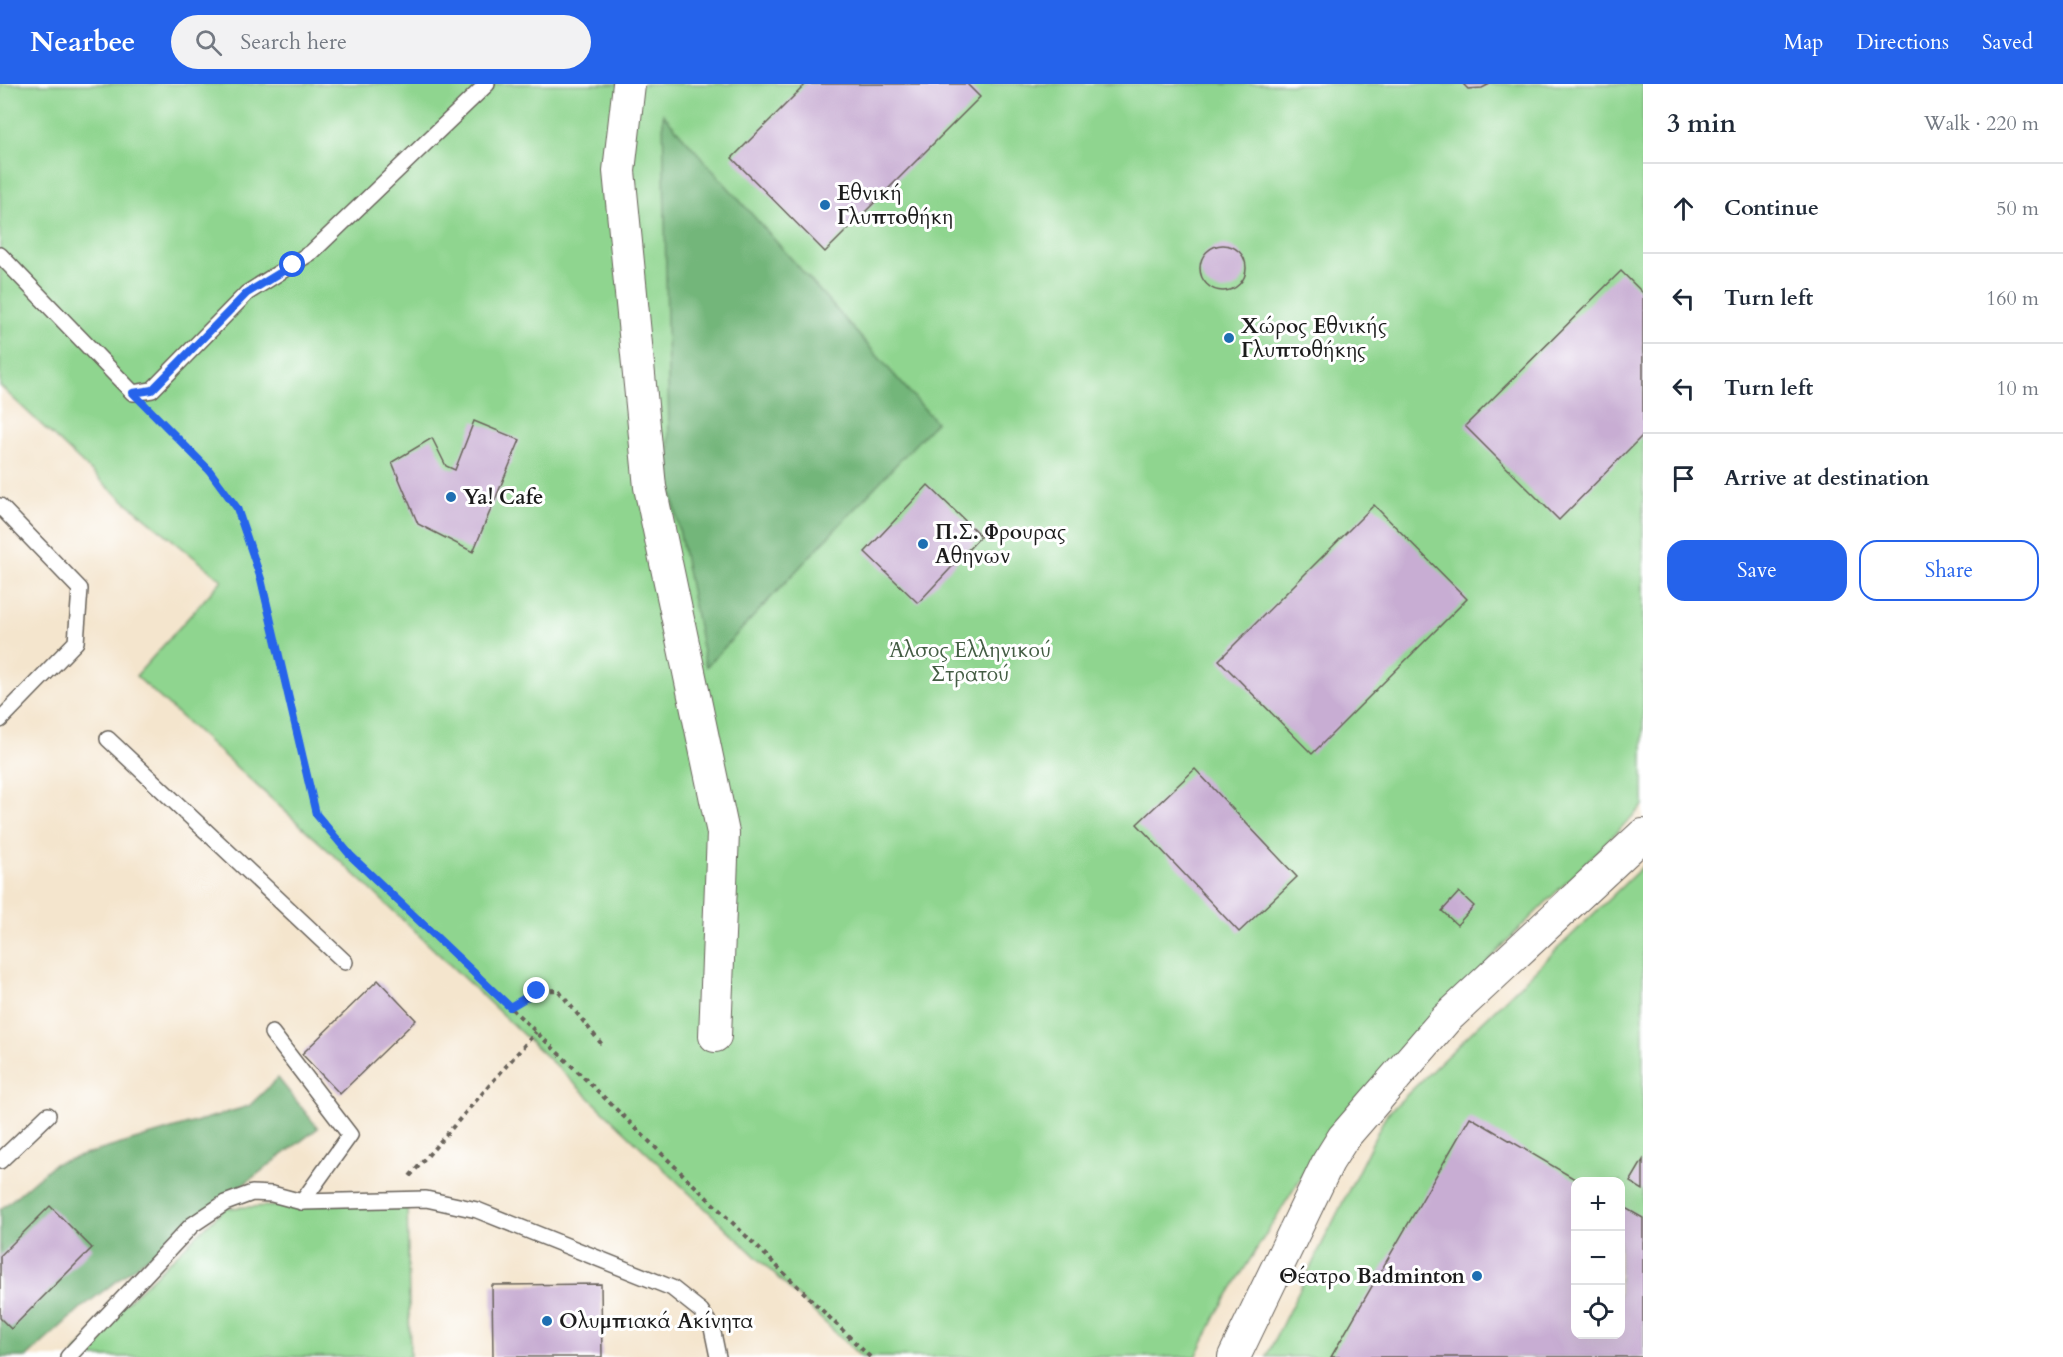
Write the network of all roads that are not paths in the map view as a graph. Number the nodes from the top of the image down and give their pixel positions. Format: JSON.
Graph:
{"nodes":[{"id":1,"x":487,"y":84,"type":"edge"},
{"id":2,"x":629,"y":84,"type":"edge"},
{"id":3,"x":0,"y":255,"type":"edge"},
{"id":4,"x":0,"y":506,"type":"edge"},
{"id":5,"x":0,"y":720,"type":"edge"},
{"id":6,"x":108,"y":739,"type":"dead end"},
{"id":7,"x":1643,"y":835,"type":"edge"},
{"id":8,"x":345,"y":962,"type":"dead end"},
{"id":9,"x":272,"y":1033,"type":"dead end"},
{"id":10,"x":715,"y":1036,"type":"dead end"},
{"id":11,"x":48,"y":1116,"type":"dead end"},
{"id":12,"x":0,"y":1161,"type":"edge"},
{"id":13,"x":302,"y":1202,"type":"junction"},
{"id":14,"x":68,"y":1357,"type":"edge"},
{"id":15,"x":718,"y":1357,"type":"edge"},
{"id":16,"x":1234,"y":1357,"type":"edge"}],
"edges":[{"from":1,"to":3,"type":"lane"},
{"from":2,"to":10,"type":"street"},
{"from":4,"to":5,"type":"lane"},
{"from":6,"to":8,"type":"lane"},
{"from":7,"to":16,"type":"street"},
{"from":9,"to":13,"type":"lane"},
{"from":11,"to":12,"type":"lane"},
{"from":13,"to":14,"type":"lane"},
{"from":13,"to":15,"type":"lane"}]}
